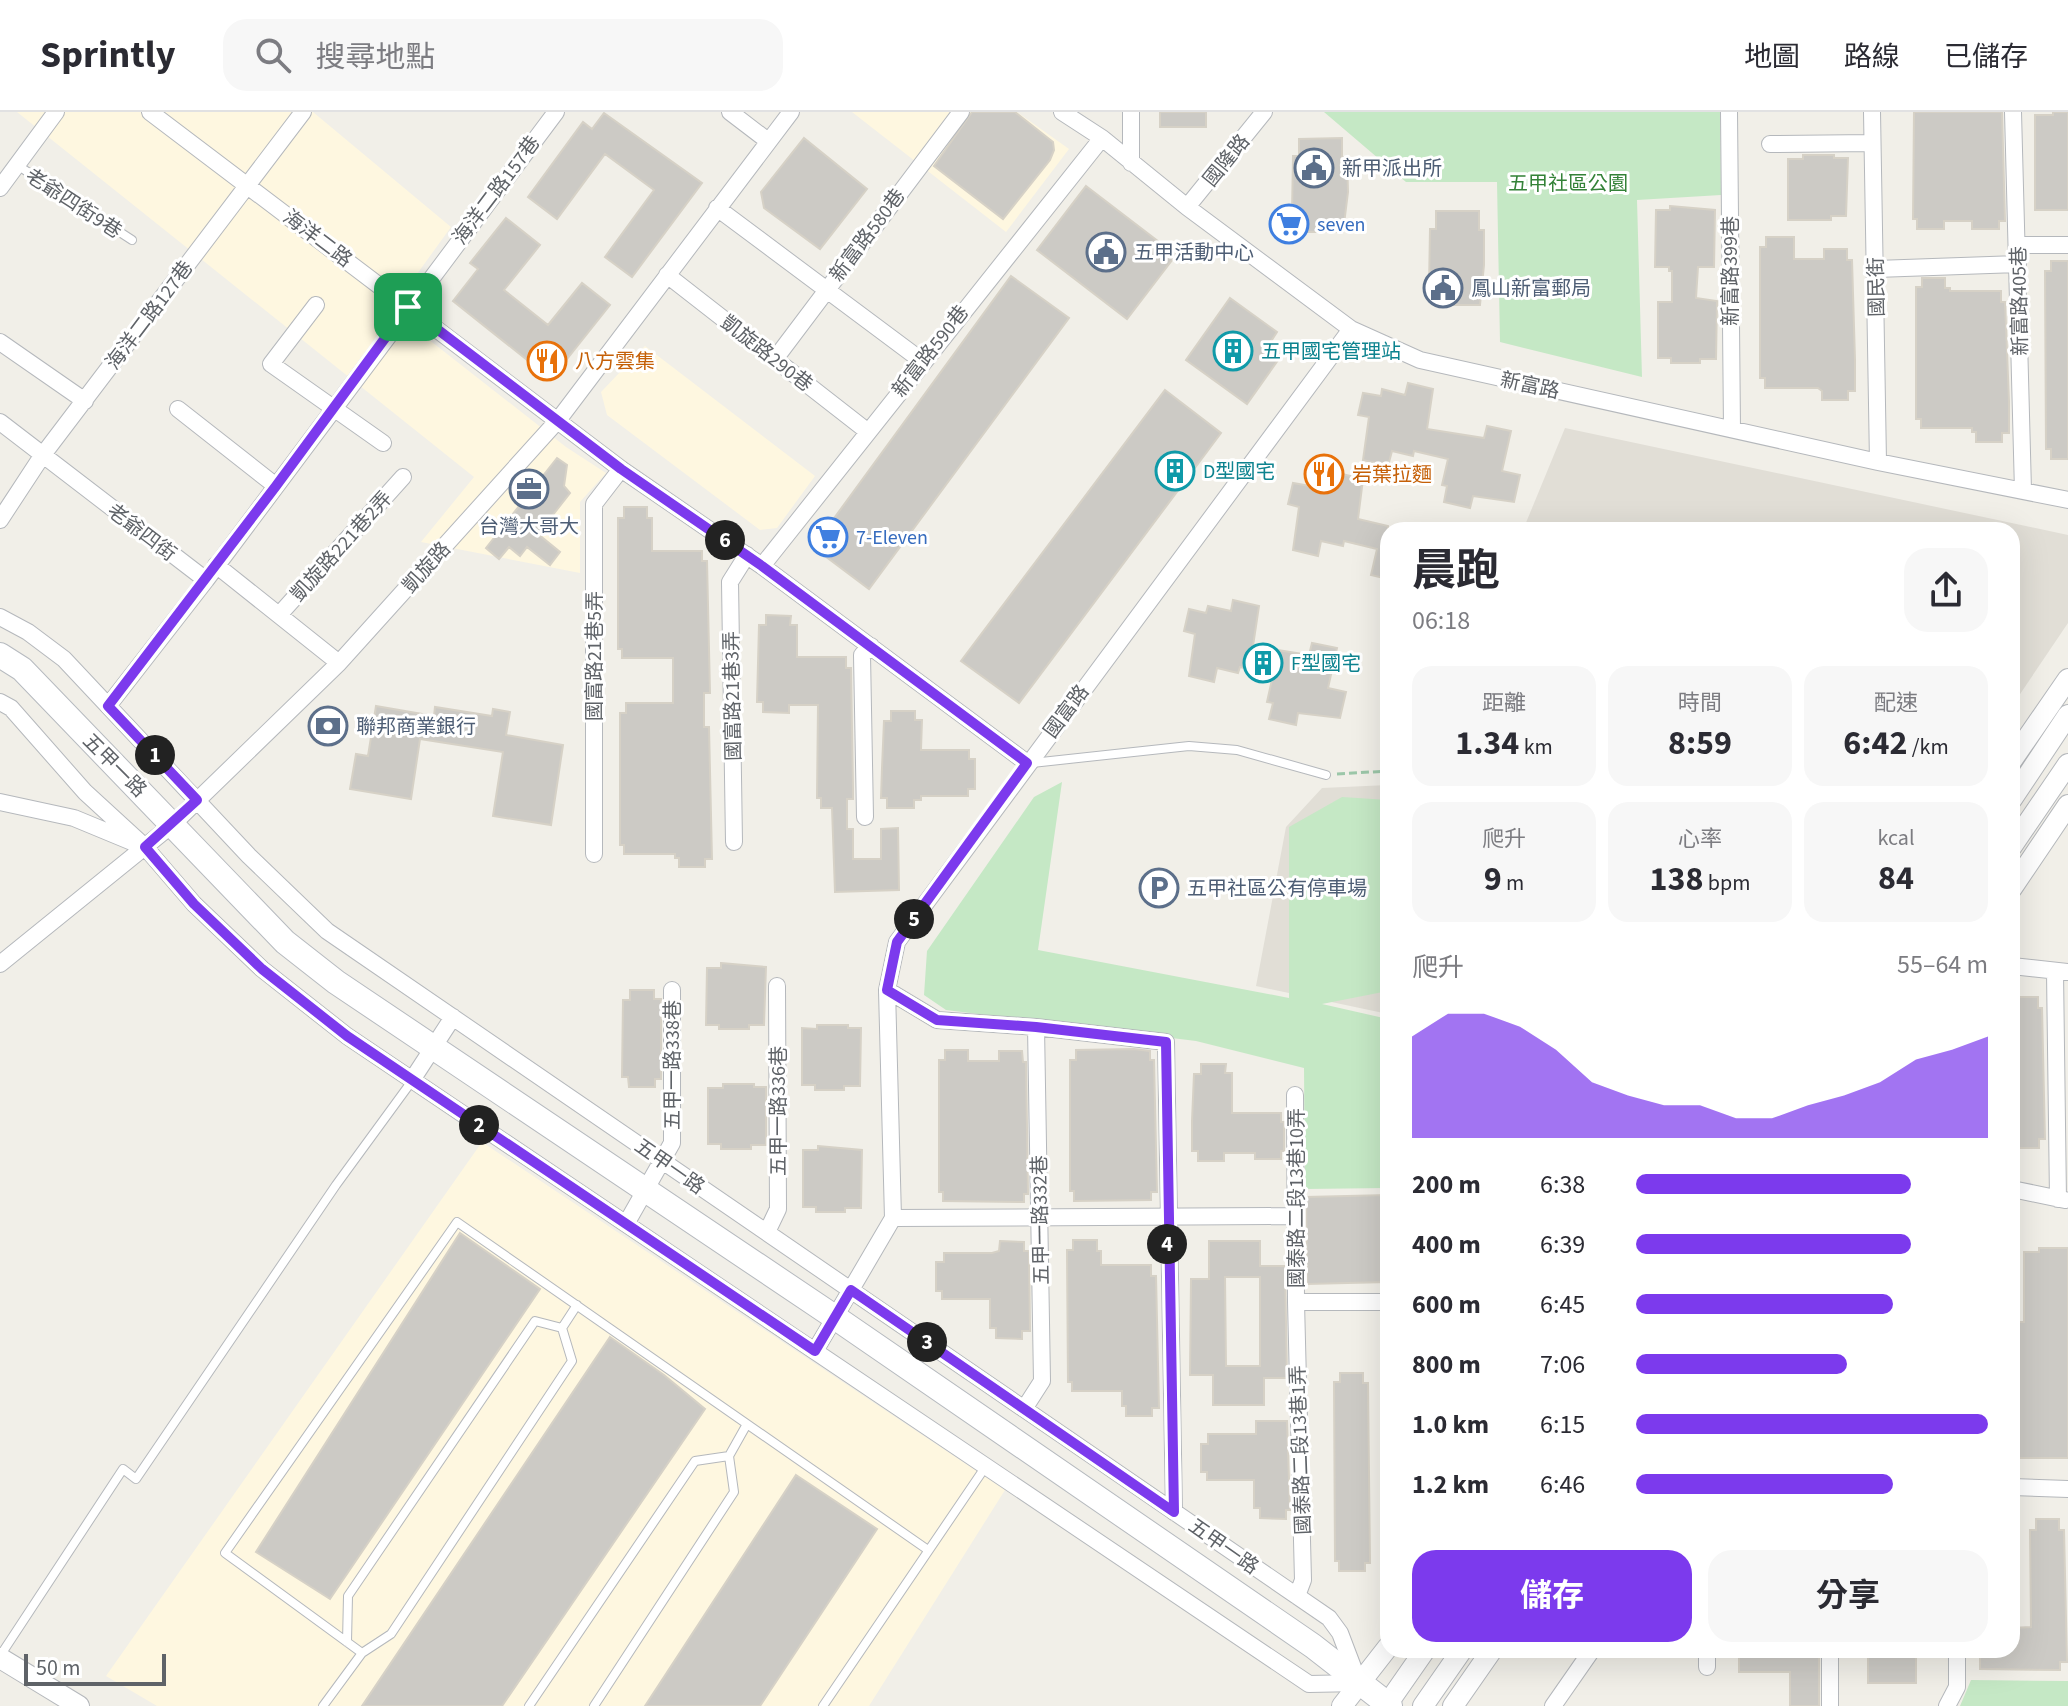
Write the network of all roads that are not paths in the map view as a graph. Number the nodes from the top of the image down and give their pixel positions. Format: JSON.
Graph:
{"nodes":[{"id":1,"x":56,"y":112,"type":"edge"},
{"id":2,"x":150,"y":112,"type":"edge"},
{"id":3,"x":303,"y":112,"type":"edge"},
{"id":4,"x":556,"y":112,"type":"edge"},
{"id":5,"x":730,"y":112,"type":"edge"},
{"id":6,"x":791,"y":112,"type":"edge"},
{"id":7,"x":961,"y":112,"type":"edge"},
{"id":8,"x":1062,"y":112,"type":"edge"},
{"id":9,"x":1131,"y":112,"type":"edge"},
{"id":10,"x":1729,"y":112,"type":"edge"},
{"id":11,"x":1872,"y":112,"type":"edge"},
{"id":12,"x":2013,"y":112,"type":"edge"},
{"id":13,"x":1258,"y":116,"type":"edge"},
{"id":14,"x":1102,"y":138,"type":"junction"},
{"id":15,"x":768,"y":141,"type":"junction"},
{"id":16,"x":1872,"y":143,"type":"junction"},
{"id":17,"x":1770,"y":144,"type":"dead end"},
{"id":18,"x":1131,"y":163,"type":"junction"},
{"id":19,"x":17,"y":165,"type":"junction"},
{"id":20,"x":247,"y":184,"type":"junction"},
{"id":21,"x":0,"y":188,"type":"edge"},
{"id":22,"x":1187,"y":207,"type":"junction"},
{"id":23,"x":717,"y":208,"type":"junction"},
{"id":24,"x":132,"y":240,"type":"dead end"},
{"id":25,"x":2017,"y":245,"type":"junction"},
{"id":26,"x":2068,"y":245,"type":"edge"},
{"id":27,"x":2018,"y":264,"type":"junction"},
{"id":28,"x":1876,"y":269,"type":"junction"},
{"id":29,"x":667,"y":275,"type":"junction"},
{"id":30,"x":826,"y":289,"type":"junction"},
{"id":31,"x":316,"y":305,"type":"dead end"},
{"id":32,"x":408,"y":307,"type":"junction"},
{"id":33,"x":1351,"y":329,"type":"junction"},
{"id":34,"x":0,"y":342,"type":"edge"},
{"id":35,"x":775,"y":359,"type":"junction"},
{"id":36,"x":922,"y":361,"type":"junction"},
{"id":37,"x":85,"y":401,"type":"junction"},
{"id":38,"x":335,"y":408,"type":"junction"},
{"id":39,"x":178,"y":409,"type":"dead end"},
{"id":40,"x":559,"y":419,"type":"junction"},
{"id":41,"x":0,"y":422,"type":"edge"},
{"id":42,"x":1732,"y":429,"type":"junction"},
{"id":43,"x":867,"y":431,"type":"junction"},
{"id":44,"x":383,"y":443,"type":"dead end"},
{"id":45,"x":42,"y":456,"type":"junction"},
{"id":46,"x":1878,"y":462,"type":"junction"},
{"id":47,"x":621,"y":469,"type":"junction"},
{"id":48,"x":403,"y":477,"type":"dead end"},
{"id":49,"x":276,"y":486,"type":"junction"},
{"id":50,"x":2023,"y":491,"type":"junction"},
{"id":51,"x":2068,"y":500,"type":"edge"},
{"id":52,"x":0,"y":520,"type":"edge"},
{"id":53,"x":747,"y":555,"type":"junction"},
{"id":54,"x":216,"y":565,"type":"junction"},
{"id":55,"x":762,"y":566,"type":"junction"},
{"id":56,"x":206,"y":580,"type":"junction"},
{"id":57,"x":279,"y":615,"type":"junction"},
{"id":58,"x":0,"y":617,"type":"edge"},
{"id":59,"x":871,"y":646,"type":"junction"},
{"id":60,"x":0,"y":655,"type":"edge"},
{"id":61,"x":339,"y":663,"type":"junction"},
{"id":62,"x":2068,"y":679,"type":"edge"},
{"id":63,"x":0,"y":702,"type":"edge"},
{"id":64,"x":108,"y":706,"type":"junction"},
{"id":65,"x":2068,"y":715,"type":"edge"},
{"id":66,"x":2020,"y":748,"type":"edge"},
{"id":67,"x":1027,"y":763,"type":"junction"},
{"id":68,"x":2068,"y":764,"type":"edge"},
{"id":69,"x":1326,"y":775,"type":"road end"},
{"id":70,"x":2020,"y":787,"type":"edge"},
{"id":71,"x":197,"y":800,"type":"junction"},
{"id":72,"x":0,"y":802,"type":"edge"},
{"id":73,"x":2068,"y":805,"type":"edge"},
{"id":74,"x":865,"y":817,"type":"dead end"},
{"id":75,"x":173,"y":824,"type":"junction"},
{"id":76,"x":2020,"y":834,"type":"edge"},
{"id":77,"x":734,"y":842,"type":"dead end"},
{"id":78,"x":145,"y":847,"type":"junction"},
{"id":79,"x":594,"y":854,"type":"dead end"},
{"id":80,"x":2020,"y":876,"type":"edge"},
{"id":81,"x":0,"y":964,"type":"edge"},
{"id":82,"x":2020,"y":967,"type":"edge"},
{"id":83,"x":2062,"y":972,"type":"edge"},
{"id":84,"x":777,"y":986,"type":"dead end"},
{"id":85,"x":672,"y":990,"type":"dead end"},
{"id":86,"x":887,"y":990,"type":"junction"},
{"id":87,"x":453,"y":1017,"type":"junction"},
{"id":88,"x":1036,"y":1027,"type":"junction"},
{"id":89,"x":432,"y":1047,"type":"junction"},
{"id":90,"x":412,"y":1080,"type":"junction"},
{"id":91,"x":1295,"y":1095,"type":"dead end"},
{"id":92,"x":662,"y":1161,"type":"junction"},
{"id":93,"x":645,"y":1191,"type":"junction"},
{"id":94,"x":2020,"y":1191,"type":"edge"},
{"id":95,"x":2063,"y":1200,"type":"edge"},
{"id":96,"x":1296,"y":1216,"type":"junction"},
{"id":97,"x":1167,"y":1217,"type":"junction"},
{"id":98,"x":893,"y":1218,"type":"junction"},
{"id":99,"x":1041,"y":1218,"type":"junction"},
{"id":100,"x":626,"y":1224,"type":"junction"},
{"id":101,"x":767,"y":1232,"type":"junction"},
{"id":102,"x":851,"y":1290,"type":"junction"},
{"id":103,"x":1296,"y":1302,"type":"junction"},
{"id":104,"x":1380,"y":1302,"type":"edge"},
{"id":105,"x":577,"y":1305,"type":"junction"},
{"id":106,"x":836,"y":1318,"type":"junction"},
{"id":107,"x":562,"y":1328,"type":"junction"},
{"id":108,"x":815,"y":1351,"type":"junction"},
{"id":109,"x":1024,"y":1409,"type":"junction"},
{"id":110,"x":747,"y":1424,"type":"junction"},
{"id":111,"x":729,"y":1456,"type":"junction"},
{"id":112,"x":986,"y":1466,"type":"junction"},
{"id":113,"x":2020,"y":1487,"type":"edge"},
{"id":114,"x":2068,"y":1489,"type":"edge"},
{"id":115,"x":1174,"y":1512,"type":"junction"},
{"id":116,"x":928,"y":1550,"type":"junction"},
{"id":117,"x":1297,"y":1596,"type":"junction"},
{"id":118,"x":347,"y":1642,"type":"junction"},
{"id":119,"x":362,"y":1653,"type":"junction"},
{"id":120,"x":0,"y":1657,"type":"edge"},
{"id":121,"x":1380,"y":1657,"type":"edge"},
{"id":122,"x":1420,"y":1658,"type":"edge"},
{"id":123,"x":1456,"y":1658,"type":"edge"},
{"id":124,"x":1486,"y":1658,"type":"edge"},
{"id":125,"x":1586,"y":1658,"type":"edge"},
{"id":126,"x":1830,"y":1658,"type":"edge"},
{"id":127,"x":1957,"y":1658,"type":"edge"},
{"id":128,"x":1359,"y":1683,"type":"junction"},
{"id":129,"x":1388,"y":1705,"type":"edge"},
{"id":130,"x":79,"y":1706,"type":"edge"},
{"id":131,"x":323,"y":1706,"type":"edge"},
{"id":132,"x":529,"y":1706,"type":"edge"},
{"id":133,"x":594,"y":1706,"type":"edge"},
{"id":134,"x":823,"y":1706,"type":"edge"},
{"id":135,"x":1342,"y":1706,"type":"edge"},
{"id":136,"x":1423,"y":1706,"type":"edge"},
{"id":137,"x":1453,"y":1706,"type":"edge"},
{"id":138,"x":1553,"y":1706,"type":"edge"},
{"id":139,"x":1830,"y":1706,"type":"edge"},
{"id":140,"x":1947,"y":1706,"type":"edge"}],
"edges":[{"from":1,"to":19,"type":"street"},
{"from":2,"to":20,"type":"street","name":"海洋二路"},
{"from":3,"to":20,"type":"street","name":"海洋二路127巷"},
{"from":4,"to":32,"type":"street","name":"海洋二路157巷"},
{"from":5,"to":15,"type":"street"},
{"from":6,"to":15,"type":"street","name":"凱旋路"},
{"from":7,"to":30,"type":"street","name":"新富路580巷"},
{"from":8,"to":14,"type":"street","name":"新富路"},
{"from":9,"to":18,"type":"street"},
{"from":10,"to":42,"type":"street","name":"新富路399巷"},
{"from":11,"to":16,"type":"street","name":"國民街"},
{"from":12,"to":25,"type":"street","name":"新富路405巷"},
{"from":13,"to":22,"type":"street","name":"國隆路"},
{"from":14,"to":18,"type":"street","name":"新富路"},
{"from":14,"to":36,"type":"street","name":"新富路590巷"},
{"from":15,"to":23,"type":"street","name":"凱旋路"},
{"from":16,"to":17,"type":"street"},
{"from":16,"to":28,"type":"street","name":"國民街"},
{"from":18,"to":22,"type":"street","name":"新富路"},
{"from":19,"to":21,"type":"street"},
{"from":19,"to":24,"type":"lane","name":"老爺四街9巷"},
{"from":20,"to":32,"type":"street","name":"海洋二路"},
{"from":20,"to":37,"type":"street","name":"海洋二路127巷"},
{"from":22,"to":33,"type":"street","name":"新富路"},
{"from":23,"to":29,"type":"street","name":"凱旋路"},
{"from":23,"to":30,"type":"street"},
{"from":25,"to":26,"type":"street"},
{"from":25,"to":27,"type":"street","name":"新富路405巷"},
{"from":27,"to":28,"type":"street"},
{"from":27,"to":50,"type":"street","name":"新富路405巷"},
{"from":28,"to":46,"type":"street","name":"國民街"},
{"from":29,"to":35,"type":"street","name":"凱旋路290巷"},
{"from":29,"to":40,"type":"street","name":"凱旋路"},
{"from":30,"to":35,"type":"street","name":"新富路580巷"},
{"from":30,"to":36,"type":"street"},
{"from":31,"to":38,"type":"street"},
{"from":32,"to":38,"type":"street"},
{"from":32,"to":40,"type":"street","name":"海洋二路"},
{"from":33,"to":42,"type":"street","name":"新富路"},
{"from":33,"to":67,"type":"street","name":"國富路"},
{"from":34,"to":37,"type":"street"},
{"from":35,"to":43,"type":"street","name":"凱旋路290巷"},
{"from":36,"to":43,"type":"street","name":"新富路590巷"},
{"from":37,"to":45,"type":"street","name":"海洋二路127巷"},
{"from":38,"to":44,"type":"street"},
{"from":38,"to":49,"type":"street"},
{"from":39,"to":49,"type":"street"},
{"from":40,"to":47,"type":"street","name":"海洋二路"},
{"from":40,"to":61,"type":"street","name":"凱旋路"},
{"from":41,"to":45,"type":"street","name":"老爺四街"},
{"from":42,"to":46,"type":"street","name":"新富路"},
{"from":43,"to":55,"type":"street","name":"新富路590巷"},
{"from":45,"to":52,"type":"street","name":"海洋二路127巷"},
{"from":45,"to":56,"type":"street","name":"老爺四街"},
{"from":46,"to":50,"type":"street","name":"新富路"},
{"from":47,"to":53,"type":"street","name":"海洋二路"},
{"from":47,"to":79,"type":"street","name":"國富路21巷5弄"},
{"from":48,"to":57,"type":"street","name":"凱旋路221巷2弄"},
{"from":49,"to":54,"type":"street"},
{"from":50,"to":51,"type":"street","name":"新富路"},
{"from":53,"to":55,"type":"street","name":"海洋二路"},
{"from":53,"to":77,"type":"street","name":"國富路21巷3弄"},
{"from":54,"to":56,"type":"street"},
{"from":54,"to":57,"type":"street"},
{"from":55,"to":59,"type":"street","name":"海洋二路"},
{"from":56,"to":64,"type":"street"},
{"from":57,"to":61,"type":"street"},
{"from":58,"to":64,"type":"street","name":"五甲一路"},
{"from":59,"to":67,"type":"street","name":"海洋二路"},
{"from":59,"to":74,"type":"street"},
{"from":60,"to":75,"type":"main road","name":"五甲一路"},
{"from":61,"to":71,"type":"street","name":"凱旋路"},
{"from":62,"to":66,"type":"street"},
{"from":63,"to":78,"type":"street","name":"五甲一路"},
{"from":64,"to":71,"type":"street","name":"五甲一路"},
{"from":65,"to":70,"type":"street"},
{"from":67,"to":69,"type":"lane"},
{"from":67,"to":86,"type":"street","name":"國富路"},
{"from":68,"to":76,"type":"street"},
{"from":71,"to":75,"type":"street","name":"凱旋路"},
{"from":71,"to":87,"type":"street","name":"五甲一路"},
{"from":72,"to":78,"type":"street"},
{"from":73,"to":80,"type":"street"},
{"from":75,"to":78,"type":"street","name":"凱旋路"},
{"from":75,"to":89,"type":"main road","name":"五甲一路"},
{"from":78,"to":81,"type":"street","name":"凱旋路"},
{"from":78,"to":90,"type":"street","name":"五甲一路"},
{"from":82,"to":83,"type":"street"},
{"from":83,"to":95,"type":"street"},
{"from":84,"to":101,"type":"street","name":"五甲一路336巷"},
{"from":85,"to":92,"type":"street","name":"五甲一路338巷"},
{"from":86,"to":88,"type":"street"},
{"from":86,"to":98,"type":"street","name":"國富路"},
{"from":87,"to":89,"type":"street"},
{"from":87,"to":92,"type":"street","name":"五甲一路"},
{"from":88,"to":97,"type":"street"},
{"from":88,"to":99,"type":"street","name":"五甲一路332巷"},
{"from":89,"to":90,"type":"street"},
{"from":89,"to":93,"type":"main road","name":"五甲一路"},
{"from":90,"to":100,"type":"street","name":"五甲一路"},
{"from":90,"to":120,"type":"lane"},
{"from":91,"to":96,"type":"street","name":"國泰路二段13巷10弄"},
{"from":92,"to":93,"type":"street","name":"五甲一路338巷"},
{"from":92,"to":101,"type":"street","name":"五甲一路"},
{"from":93,"to":100,"type":"street","name":"五甲一路338巷"},
{"from":93,"to":106,"type":"main road","name":"五甲一路"},
{"from":94,"to":95,"type":"street"},
{"from":96,"to":97,"type":"street"},
{"from":96,"to":103,"type":"street","name":"國泰路二段13巷10弄"},
{"from":97,"to":99,"type":"street"},
{"from":97,"to":115,"type":"street"},
{"from":98,"to":99,"type":"street"},
{"from":98,"to":102,"type":"street"},
{"from":99,"to":109,"type":"street","name":"五甲一路332巷"},
{"from":100,"to":108,"type":"street","name":"五甲一路"},
{"from":101,"to":102,"type":"street","name":"五甲一路"},
{"from":102,"to":106,"type":"street"},
{"from":102,"to":109,"type":"street","name":"五甲一路"},
{"from":103,"to":104,"type":"street"},
{"from":103,"to":117,"type":"street","name":"國泰路二段13巷1弄"},
{"from":105,"to":107,"type":"lane"},
{"from":105,"to":110,"type":"lane"},
{"from":105,"to":118,"type":"lane"},
{"from":106,"to":108,"type":"street"},
{"from":106,"to":128,"type":"main road","name":"五甲一路"},
{"from":107,"to":118,"type":"lane"},
{"from":107,"to":119,"type":"lane"},
{"from":108,"to":112,"type":"street","name":"五甲一路"},
{"from":109,"to":115,"type":"street","name":"五甲一路"},
{"from":110,"to":111,"type":"lane"},
{"from":110,"to":116,"type":"lane"},
{"from":111,"to":132,"type":"lane"},
{"from":111,"to":133,"type":"lane"},
{"from":112,"to":116,"type":"lane"},
{"from":112,"to":128,"type":"street","name":"五甲一路"},
{"from":113,"to":114,"type":"street"},
{"from":115,"to":117,"type":"street","name":"五甲一路"},
{"from":116,"to":134,"type":"lane"},
{"from":117,"to":128,"type":"street","name":"五甲一路"},
{"from":118,"to":119,"type":"lane"},
{"from":119,"to":131,"type":"lane"},
{"from":120,"to":130,"type":"street"},
{"from":121,"to":128,"type":"street"},
{"from":122,"to":129,"type":"street"},
{"from":123,"to":136,"type":"street"},
{"from":124,"to":137,"type":"street"},
{"from":125,"to":138,"type":"street"},
{"from":126,"to":139,"type":"street"},
{"from":127,"to":140,"type":"street"},
{"from":128,"to":129,"type":"main road","name":"五甲一路"},
{"from":128,"to":135,"type":"street"}]}
